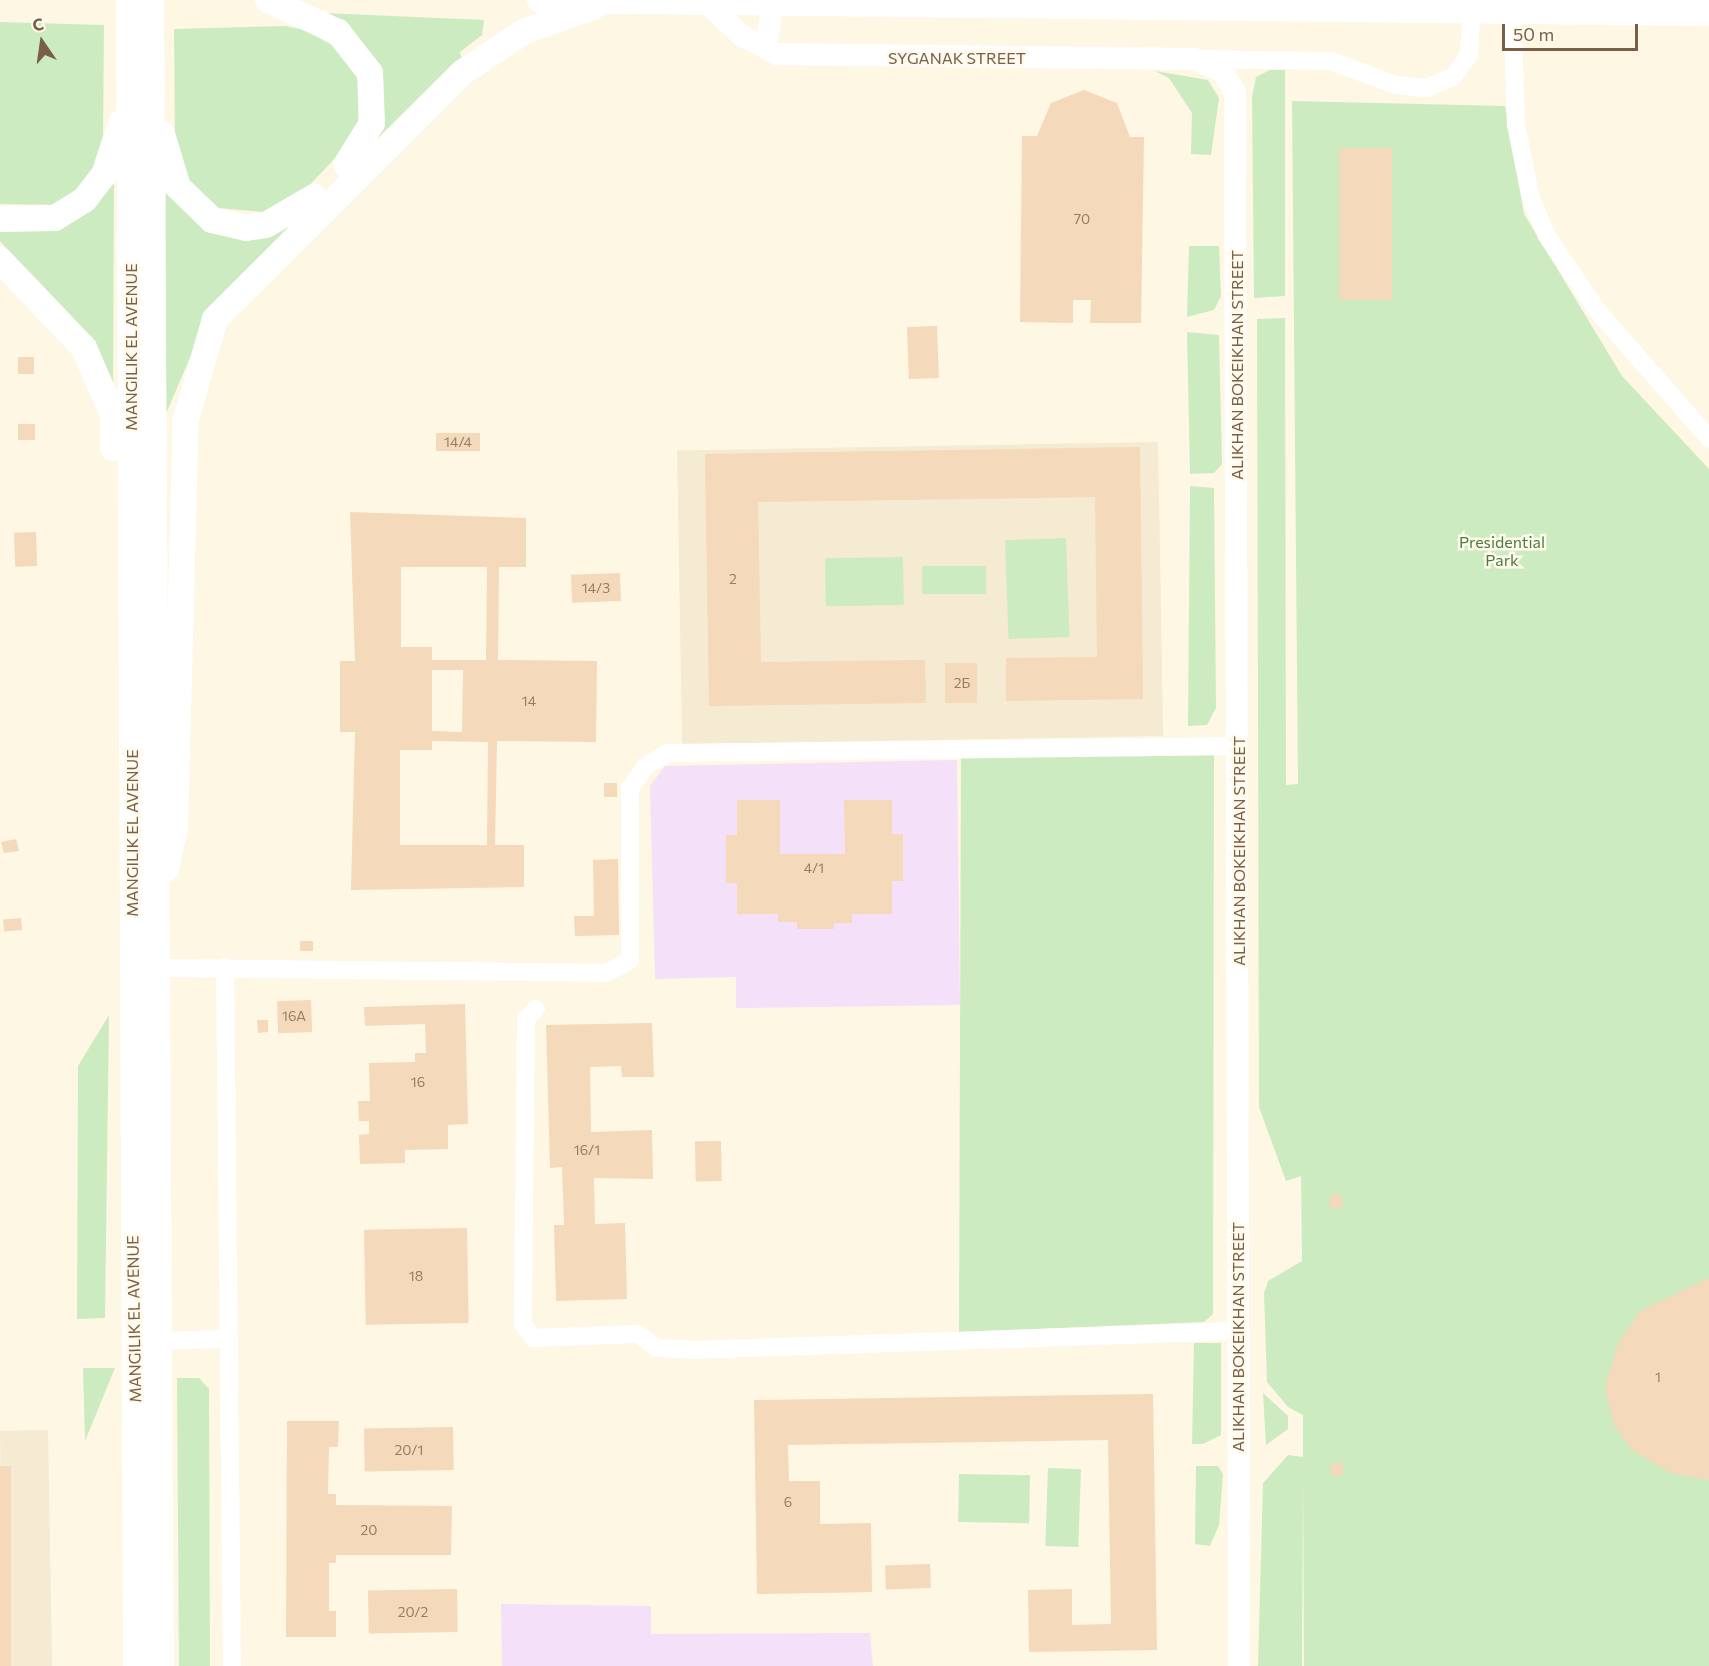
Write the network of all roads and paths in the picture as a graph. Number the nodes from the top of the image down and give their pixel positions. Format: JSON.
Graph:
{"nodes":[{"id":1,"x":129,"y":0,"type":"edge"},
{"id":2,"x":151,"y":0,"type":"edge"},
{"id":3,"x":268,"y":0,"type":"edge"},
{"id":4,"x":540,"y":0,"type":"edge"},
{"id":5,"x":1472,"y":0,"type":"edge"},
{"id":6,"x":1512,"y":0,"type":"edge"},
{"id":7,"x":596,"y":1,"type":"edge"},
{"id":8,"x":708,"y":4,"type":"junction"},
{"id":9,"x":773,"y":5,"type":"junction"},
{"id":10,"x":1709,"y":13,"type":"edge"},
{"id":11,"x":766,"y":48,"type":"junction"},
{"id":12,"x":1194,"y":59,"type":"junction"},
{"id":13,"x":141,"y":92,"type":"junction"},
{"id":14,"x":0,"y":219,"type":"edge"},
{"id":15,"x":0,"y":260,"type":"edge"},
{"id":16,"x":1709,"y":438,"type":"edge"},
{"id":17,"x":1238,"y":746,"type":"junction"},
{"id":18,"x":145,"y":894,"type":"junction"},
{"id":19,"x":225,"y":967,"type":"junction"},
{"id":20,"x":158,"y":968,"type":"junction"},
{"id":21,"x":536,"y":1009,"type":"dead end"},
{"id":22,"x":1238,"y":1331,"type":"junction"},
{"id":23,"x":228,"y":1339,"type":"junction"},
{"id":24,"x":147,"y":1341,"type":"junction"},
{"id":25,"x":136,"y":1666,"type":"edge"},
{"id":26,"x":161,"y":1666,"type":"edge"},
{"id":27,"x":232,"y":1666,"type":"edge"},
{"id":28,"x":1239,"y":1666,"type":"edge"}],
"edges":[{"from":1,"to":13,"type":"main road","name":"MANGILIK EL AVENUE"},
{"from":2,"to":13,"type":"main road","name":"MANGILIK EL AVENUE"},
{"from":3,"to":13,"type":"main road"},
{"from":4,"to":7,"type":"main road"},
{"from":5,"to":12,"type":"street"},
{"from":6,"to":16,"type":"street"},
{"from":7,"to":8,"type":"main road"},
{"from":7,"to":18,"type":"main road"},
{"from":8,"to":9,"type":"main road"},
{"from":8,"to":11,"type":"street","name":"SYGANAK STREET"},
{"from":9,"to":10,"type":"main road"},
{"from":9,"to":11,"type":"street"},
{"from":11,"to":12,"type":"street","name":"SYGANAK STREET"},
{"from":12,"to":17,"type":"street","name":"ALIKHAN BOKEIKHAN STREET"},
{"from":13,"to":14,"type":"main road"},
{"from":13,"to":18,"type":"main road","name":"MANGILIK EL AVENUE"},
{"from":15,"to":18,"type":"main road"},
{"from":17,"to":19,"type":"street"},
{"from":17,"to":22,"type":"street","name":"ALIKHAN BOKEIKHAN STREET"},
{"from":18,"to":20,"type":"main road","name":"MANGILIK EL AVENUE"},
{"from":18,"to":24,"type":"main road","name":"MANGILIK EL AVENUE"},
{"from":19,"to":20,"type":"street"},
{"from":19,"to":23,"type":"street"},
{"from":20,"to":24,"type":"main road","name":"MANGILIK EL AVENUE"},
{"from":21,"to":22,"type":"street"},
{"from":22,"to":28,"type":"street","name":"ALIKHAN BOKEIKHAN STREET"},
{"from":23,"to":24,"type":"street"},
{"from":23,"to":27,"type":"street"},
{"from":24,"to":25,"type":"main road","name":"MANGILIK EL AVENUE"},
{"from":24,"to":26,"type":"main road","name":"MANGILIK EL AVENUE"}]}
